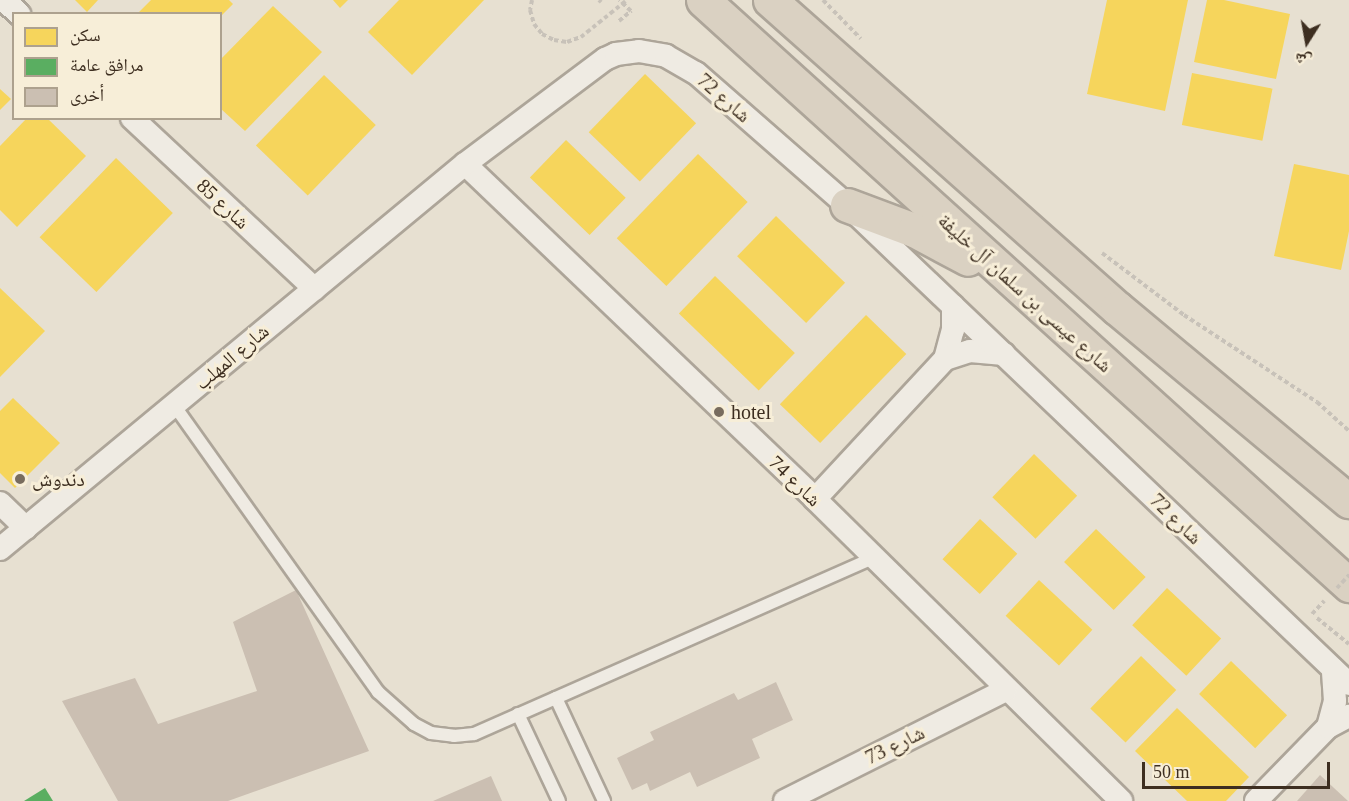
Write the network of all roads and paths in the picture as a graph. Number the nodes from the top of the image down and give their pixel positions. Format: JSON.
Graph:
{"nodes":[{"id":1,"x":4,"y":0,"type":"edge"},
{"id":2,"x":532,"y":0,"type":"edge"},
{"id":3,"x":619,"y":0,"type":"edge"},
{"id":4,"x":627,"y":0,"type":"edge"},
{"id":5,"x":703,"y":0,"type":"edge"},
{"id":6,"x":770,"y":0,"type":"edge"},
{"id":7,"x":823,"y":0,"type":"edge"},
{"id":8,"x":17,"y":12,"type":"edge"},
{"id":9,"x":619,"y":21,"type":"dead end"},
{"id":10,"x":869,"y":47,"type":"dead end"},
{"id":11,"x":134,"y":120,"type":"edge"},
{"id":12,"x":465,"y":165,"type":"junction"},
{"id":13,"x":847,"y":205,"type":"junction"},
{"id":14,"x":1094,"y":246,"type":"dead end"},
{"id":15,"x":1012,"y":283,"type":"junction"},
{"id":16,"x":315,"y":289,"type":"junction"},
{"id":17,"x":953,"y":306,"type":"junction"},
{"id":18,"x":1004,"y":354,"type":"junction"},
{"id":19,"x":945,"y":359,"type":"junction"},
{"id":20,"x":174,"y":405,"type":"junction"},
{"id":21,"x":1349,"y":431,"type":"edge"},
{"id":22,"x":815,"y":499,"type":"junction"},
{"id":23,"x":1349,"y":501,"type":"edge"},
{"id":24,"x":0,"y":503,"type":"edge"},
{"id":25,"x":26,"y":528,"type":"junction"},
{"id":26,"x":0,"y":549,"type":"edge"},
{"id":27,"x":873,"y":558,"type":"junction"},
{"id":28,"x":1349,"y":575,"type":"edge"},
{"id":29,"x":1343,"y":586,"type":"edge"},
{"id":30,"x":1312,"y":614,"type":"dead end"},
{"id":31,"x":1349,"y":644,"type":"edge"},
{"id":32,"x":1341,"y":676,"type":"edge"},
{"id":33,"x":1006,"y":690,"type":"junction"},
{"id":34,"x":556,"y":698,"type":"junction"},
{"id":35,"x":519,"y":714,"type":"junction"},
{"id":36,"x":1349,"y":716,"type":"edge"},
{"id":37,"x":1328,"y":727,"type":"junction"},
{"id":38,"x":559,"y":801,"type":"edge"},
{"id":39,"x":604,"y":801,"type":"edge"},
{"id":40,"x":784,"y":801,"type":"edge"},
{"id":41,"x":1121,"y":801,"type":"edge"},
{"id":42,"x":1256,"y":801,"type":"edge"}],
"edges":[{"from":1,"to":8,"type":"street"},
{"from":2,"to":4,"type":"path","bridge":true},
{"from":3,"to":9,"type":"path"},
{"from":5,"to":15,"type":"highway","name":"شارع عيسى بن سلمان آل خليفة"},
{"from":6,"to":23,"type":"highway"},
{"from":7,"to":10,"type":"path"},
{"from":11,"to":16,"type":"street","name":"شارع 85"},
{"from":12,"to":13,"type":"street","name":"شارع 72"},
{"from":12,"to":16,"type":"street","name":"شارع المهلب"},
{"from":12,"to":22,"type":"street","name":"شارع 74"},
{"from":13,"to":15,"type":"highway"},
{"from":13,"to":17,"type":"street","name":"شارع 72"},
{"from":14,"to":21,"type":"path"},
{"from":15,"to":29,"type":"highway","name":"شارع عيسى بن سلمان آل خليفة"},
{"from":16,"to":20,"type":"street","name":"شارع المهلب"},
{"from":17,"to":18,"type":"street","name":"شارع 72"},
{"from":17,"to":19,"type":"street"},
{"from":18,"to":19,"type":"street"},
{"from":18,"to":32,"type":"street","name":"شارع 72"},
{"from":19,"to":22,"type":"street"},
{"from":20,"to":25,"type":"street","name":"شارع المهلب"},
{"from":20,"to":35,"type":"lane"},
{"from":22,"to":27,"type":"street","name":"شارع 74"},
{"from":24,"to":25,"type":"street"},
{"from":25,"to":26,"type":"street","name":"شارع المهلب"},
{"from":27,"to":33,"type":"street","name":"شارع 74"},
{"from":27,"to":34,"type":"lane"},
{"from":28,"to":29,"type":"path","bridge":true},
{"from":30,"to":31,"type":"path"},
{"from":32,"to":37,"type":"street"},
{"from":33,"to":40,"type":"street","name":"شارع 73"},
{"from":33,"to":41,"type":"street","name":"شارع 74"},
{"from":34,"to":35,"type":"lane"},
{"from":34,"to":39,"type":"lane"},
{"from":35,"to":38,"type":"lane"},
{"from":36,"to":37,"type":"street"},
{"from":37,"to":42,"type":"street"}]}
